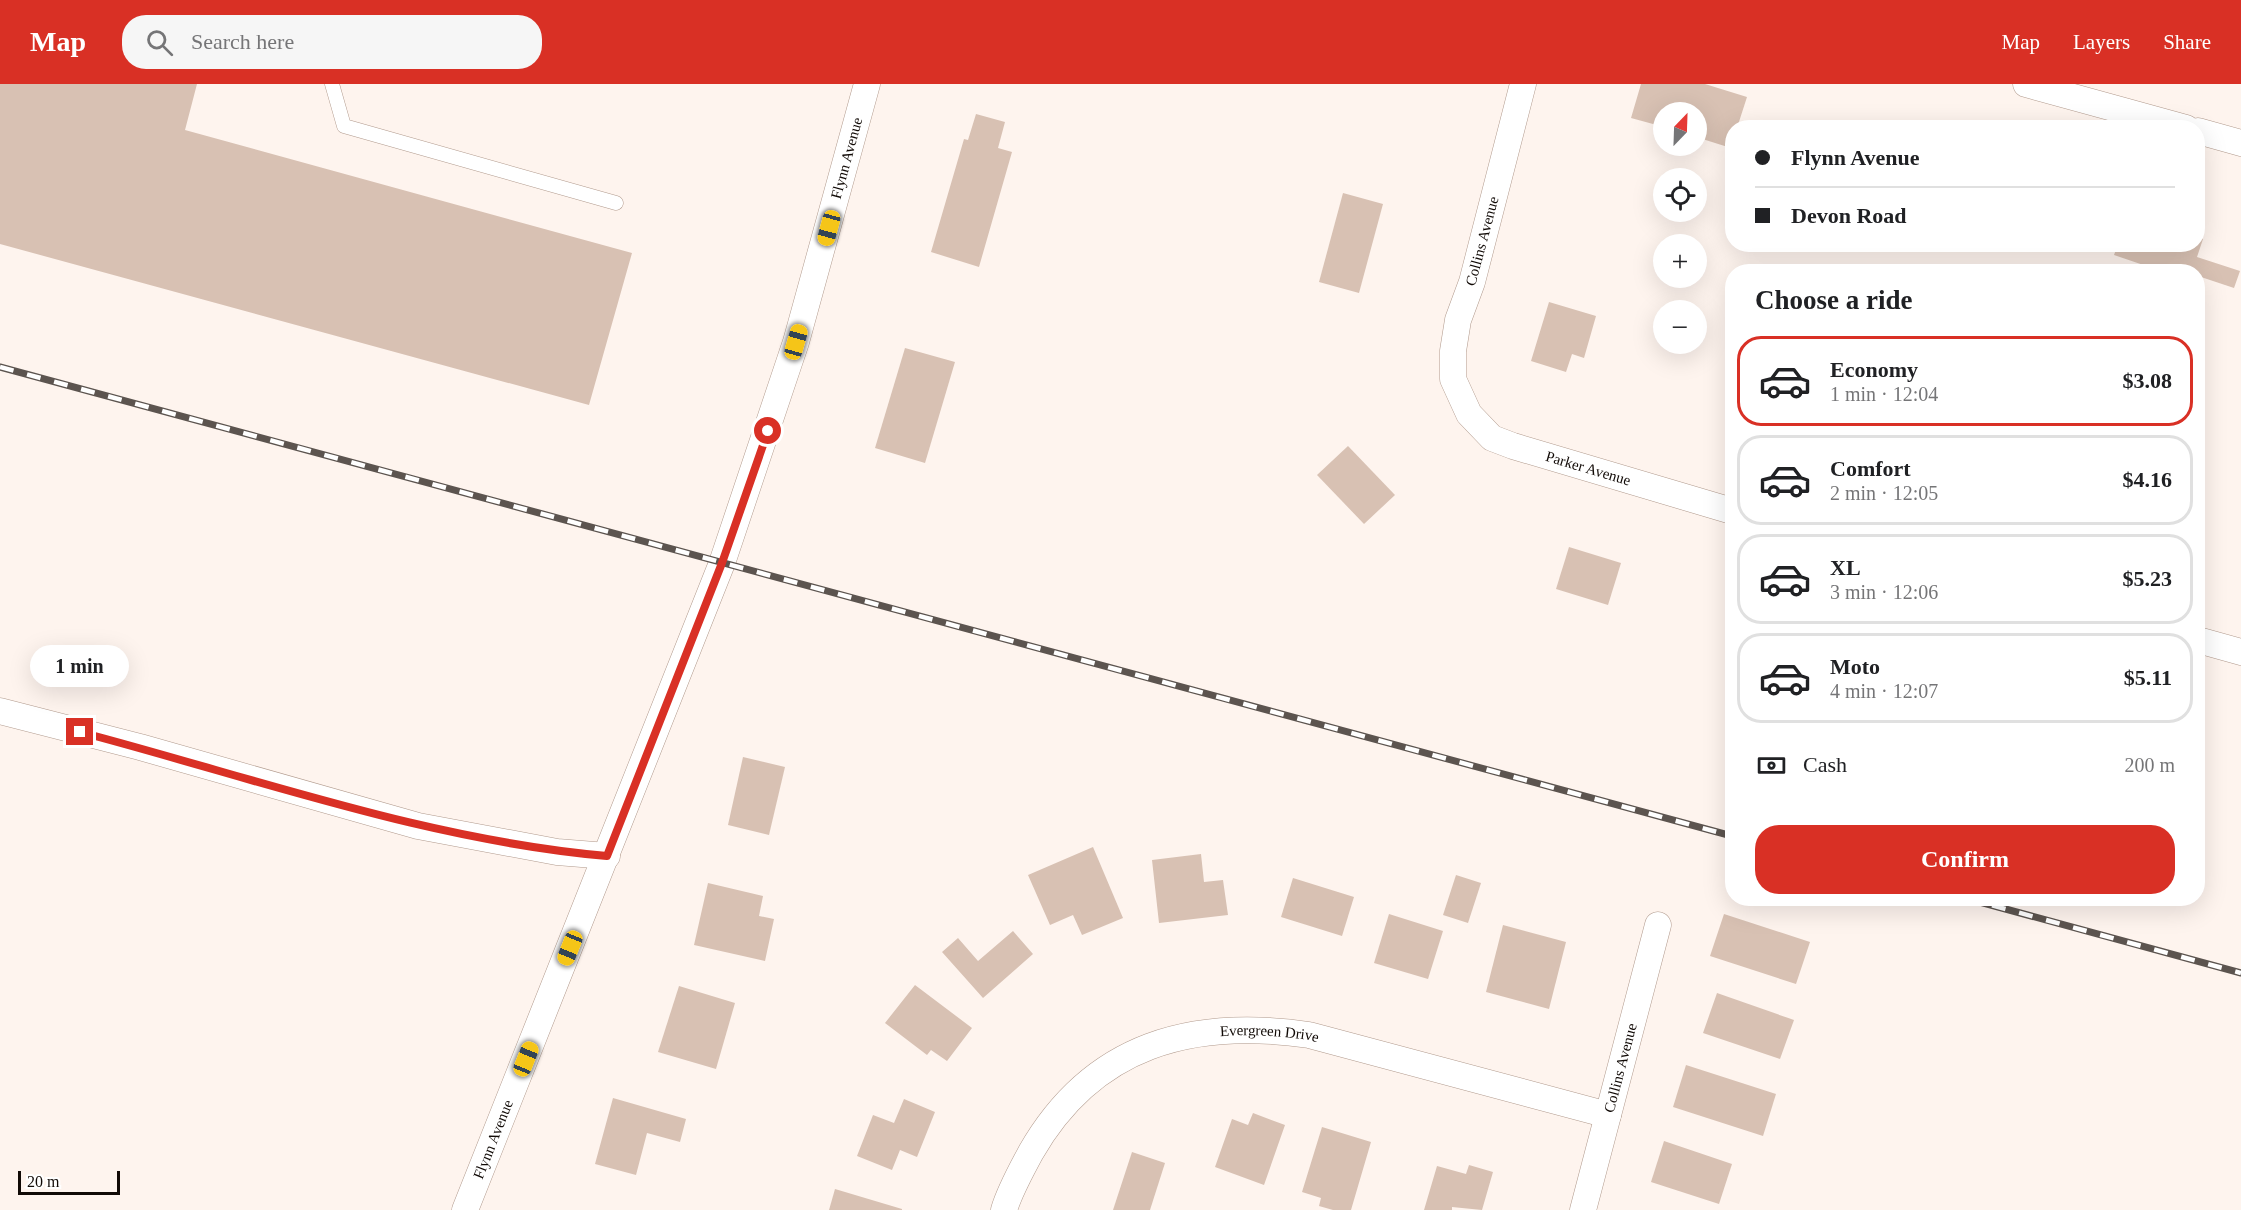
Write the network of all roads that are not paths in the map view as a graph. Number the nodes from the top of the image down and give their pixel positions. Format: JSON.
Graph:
{"nodes":[{"id":1,"x":332,"y":84,"type":"edge"},
{"id":2,"x":867,"y":84,"type":"edge"},
{"id":3,"x":1522,"y":84,"type":"edge"},
{"id":4,"x":2026,"y":84,"type":"edge"},
{"id":5,"x":2157,"y":120,"type":"edge"},
{"id":6,"x":2205,"y":133,"type":"edge"},
{"id":7,"x":2241,"y":142,"type":"edge"},
{"id":8,"x":616,"y":203,"type":"dead end"},
{"id":9,"x":1463,"y":397,"type":"joint"},
{"id":10,"x":1725,"y":509,"type":"edge"},
{"id":11,"x":2205,"y":642,"type":"edge"},
{"id":12,"x":2241,"y":652,"type":"edge"},
{"id":13,"x":0,"y":711,"type":"edge"},
{"id":14,"x":607,"y":856,"type":"junction"},
{"id":15,"x":1658,"y":925,"type":"dead end"},
{"id":16,"x":1608,"y":1116,"type":"junction"},
{"id":17,"x":465,"y":1210,"type":"edge"},
{"id":18,"x":1004,"y":1210,"type":"edge"},
{"id":19,"x":1583,"y":1210,"type":"edge"}],
"edges":[{"from":1,"to":8,"type":"lane"},
{"from":2,"to":14,"type":"street","name":"Flynn Avenue"},
{"from":3,"to":9,"type":"street","name":"Collins Avenue"},
{"from":4,"to":5,"type":"street"},
{"from":6,"to":7,"type":"street"},
{"from":9,"to":10,"type":"street","name":"Parker Avenue"},
{"from":11,"to":12,"type":"street"},
{"from":13,"to":14,"type":"street"},
{"from":14,"to":17,"type":"street","name":"Flynn Avenue"},
{"from":15,"to":16,"type":"street","name":"Collins Avenue"},
{"from":16,"to":18,"type":"street","name":"Evergreen Drive"},
{"from":16,"to":19,"type":"street","name":"Collins Avenue"}]}
